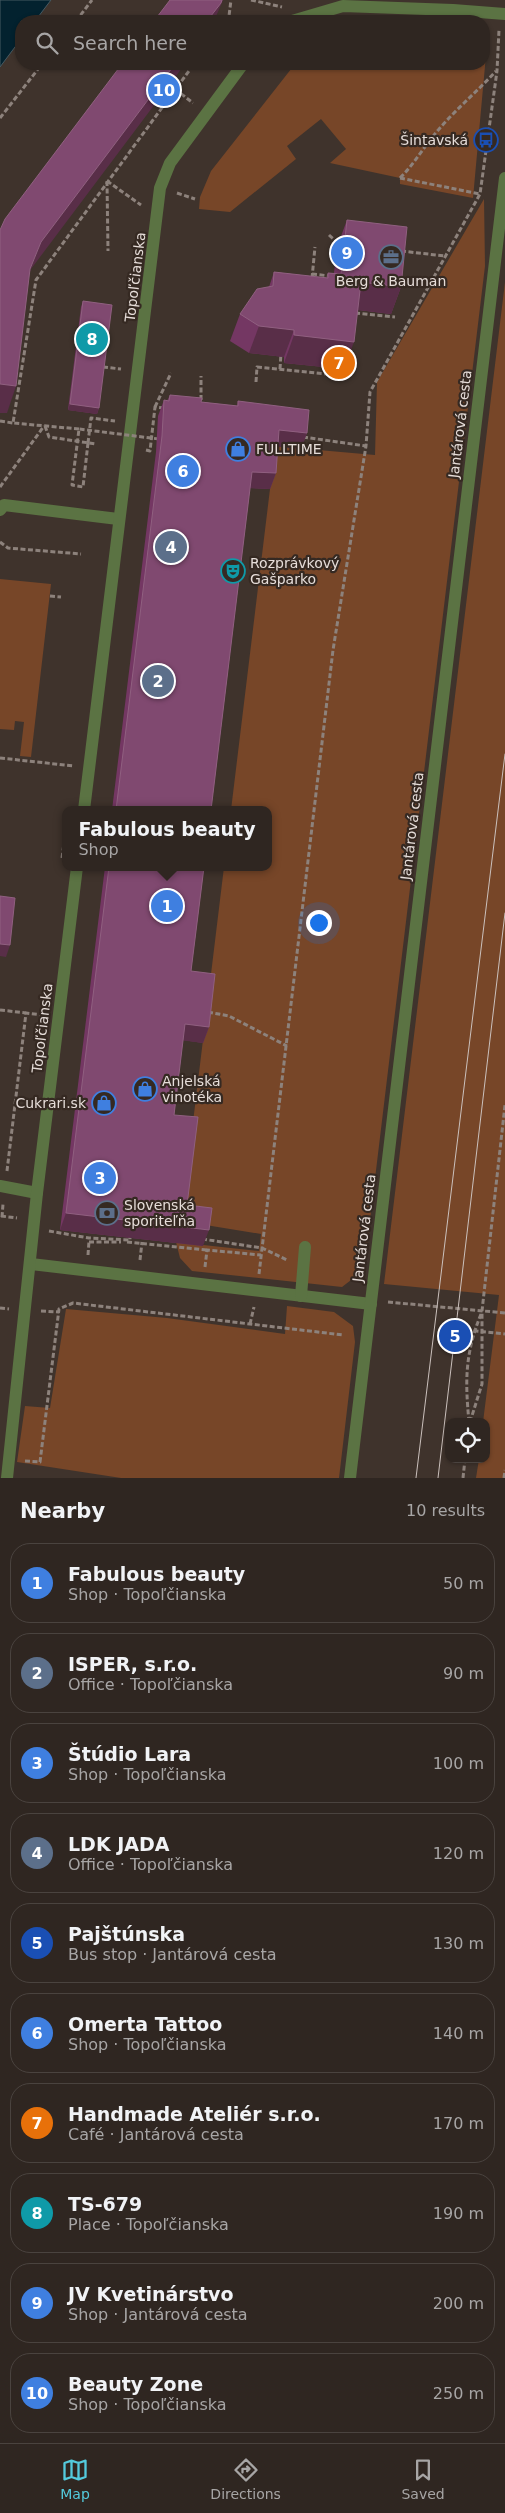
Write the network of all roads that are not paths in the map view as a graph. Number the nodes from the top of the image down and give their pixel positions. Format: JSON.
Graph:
{"nodes":[{"id":1,"x":505,"y":14,"type":"edge"},
{"id":2,"x":312,"y":15,"type":"edge"},
{"id":3,"x":239,"y":70,"type":"edge"},
{"id":4,"x":505,"y":178,"type":"edge"},
{"id":5,"x":0,"y":510,"type":"edge"},
{"id":6,"x":118,"y":519,"type":"junction"},
{"id":7,"x":84,"y":806,"type":"edge"},
{"id":8,"x":77,"y":871,"type":"edge"},
{"id":9,"x":3,"y":1186,"type":"edge"},
{"id":10,"x":37,"y":1193,"type":"junction"},
{"id":11,"x":305,"y":1247,"type":"dead end"},
{"id":12,"x":30,"y":1264,"type":"junction"},
{"id":13,"x":301,"y":1296,"type":"junction"},
{"id":14,"x":370,"y":1304,"type":"junction"},
{"id":15,"x":7,"y":1478,"type":"edge"},
{"id":16,"x":350,"y":1478,"type":"edge"}],
"edges":[{"from":1,"to":2,"type":"street"},
{"from":3,"to":6,"type":"street","name":"Topoľčianska"},
{"from":4,"to":14,"type":"street","name":"Jantárová cesta"},
{"from":5,"to":6,"type":"street"},
{"from":6,"to":7,"type":"street","name":"Topoľčianska"},
{"from":8,"to":10,"type":"street","name":"Topoľčianska"},
{"from":9,"to":10,"type":"street"},
{"from":10,"to":12,"type":"street","name":"Topoľčianska"},
{"from":11,"to":13,"type":"street"},
{"from":12,"to":13,"type":"street"},
{"from":12,"to":15,"type":"street","name":"Topoľčianska"},
{"from":13,"to":14,"type":"street"},
{"from":14,"to":16,"type":"street","name":"Jantárová cesta"}]}
